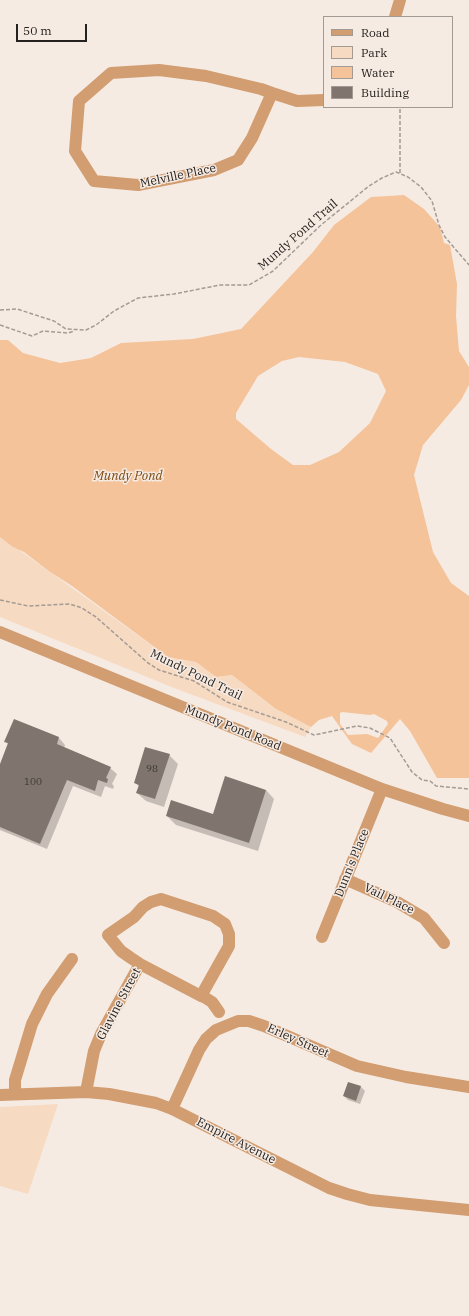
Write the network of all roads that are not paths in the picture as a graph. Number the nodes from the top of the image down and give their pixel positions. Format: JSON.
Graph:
{"nodes":[{"id":1,"x":400,"y":0,"type":"edge"},
{"id":2,"x":394,"y":16,"type":"edge"},
{"id":3,"x":272,"y":93,"type":"junction"},
{"id":4,"x":323,"y":100,"type":"edge"},
{"id":5,"x":0,"y":632,"type":"edge"},
{"id":6,"x":382,"y":789,"type":"junction"},
{"id":7,"x":469,"y":816,"type":"edge"},
{"id":8,"x":345,"y":879,"type":"junction"},
{"id":9,"x":322,"y":937,"type":"dead end"},
{"id":10,"x":444,"y":943,"type":"dead end"},
{"id":11,"x":72,"y":960,"type":"dead end"},
{"id":12,"x":140,"y":964,"type":"junction"},
{"id":13,"x":201,"y":996,"type":"junction"},
{"id":14,"x":219,"y":1012,"type":"dead end"},
{"id":15,"x":469,"y":1087,"type":"edge"},
{"id":16,"x":86,"y":1092,"type":"junction"},
{"id":17,"x":15,"y":1094,"type":"junction"},
{"id":18,"x":0,"y":1095,"type":"edge"},
{"id":19,"x":172,"y":1109,"type":"junction"},
{"id":20,"x":469,"y":1210,"type":"edge"}],
"edges":[{"from":1,"to":2,"type":"street"},
{"from":3,"to":3,"type":"street","name":"Melville Place"},
{"from":3,"to":4,"type":"street","name":"Melville Place"},
{"from":5,"to":6,"type":"street","name":"Mundy Pond Road"},
{"from":6,"to":7,"type":"street","name":"Mundy Pond Road"},
{"from":6,"to":8,"type":"street","name":"Dunn's Place"},
{"from":8,"to":9,"type":"street","name":"Dunn's Place"},
{"from":8,"to":10,"type":"street","name":"Vail Place"},
{"from":11,"to":17,"type":"street"},
{"from":12,"to":13,"type":"street"},
{"from":12,"to":13,"type":"street"},
{"from":12,"to":16,"type":"street","name":"Glavine Street"},
{"from":13,"to":14,"type":"street"},
{"from":15,"to":19,"type":"street","name":"Erley Street"},
{"from":16,"to":17,"type":"street","name":"Empire Avenue"},
{"from":16,"to":19,"type":"street","name":"Empire Avenue"},
{"from":17,"to":18,"type":"street","name":"Empire Avenue"},
{"from":19,"to":20,"type":"street","name":"Empire Avenue"}]}
